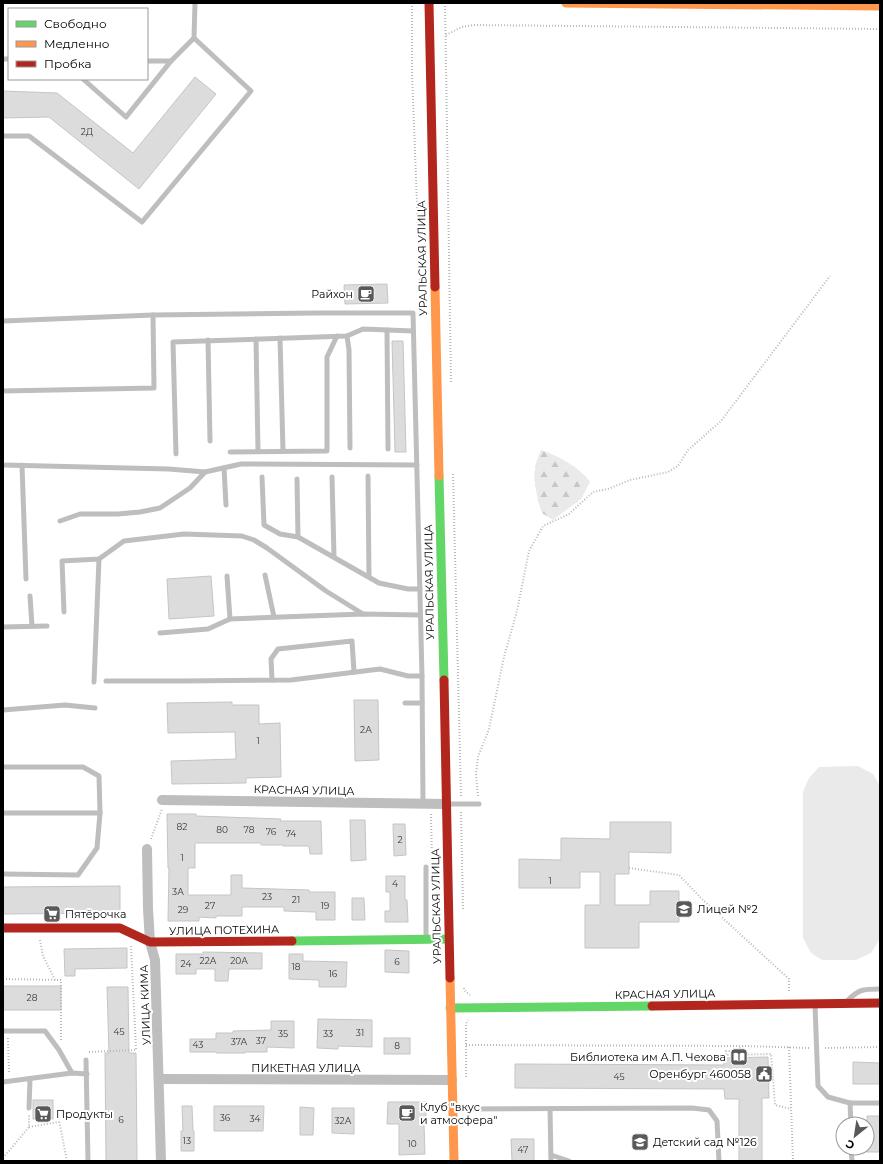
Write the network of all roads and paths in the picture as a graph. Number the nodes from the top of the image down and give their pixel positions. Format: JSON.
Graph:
{"nodes":[{"id":1,"x":195,"y":3,"type":"edge"},
{"id":2,"x":429,"y":3,"type":"edge"},
{"id":3,"x":445,"y":3,"type":"edge"},
{"id":4,"x":566,"y":3,"type":"edge"},
{"id":5,"x":880,"y":6,"type":"edge"},
{"id":6,"x":880,"y":29,"type":"edge"},
{"id":7,"x":446,"y":35,"type":"junction"},
{"id":8,"x":194,"y":38,"type":"junction"},
{"id":9,"x":148,"y":61,"type":"edge"},
{"id":10,"x":171,"y":61,"type":"junction"},
{"id":11,"x":84,"y":80,"type":"edge"},
{"id":12,"x":3,"y":136,"type":"edge"},
{"id":13,"x":830,"y":276,"type":"dead end"},
{"id":14,"x":153,"y":315,"type":"junction"},
{"id":15,"x":3,"y":321,"type":"edge"},
{"id":16,"x":387,"y":330,"type":"junction"},
{"id":17,"x":413,"y":331,"type":"junction"},
{"id":18,"x":336,"y":336,"type":"junction"},
{"id":19,"x":347,"y":336,"type":"junction"},
{"id":20,"x":280,"y":338,"type":"junction"},
{"id":21,"x":256,"y":339,"type":"junction"},
{"id":22,"x":208,"y":340,"type":"junction"},
{"id":23,"x":451,"y":388,"type":"dead end"},
{"id":24,"x":3,"y":391,"type":"edge"},
{"id":25,"x":210,"y":441,"type":"dead end"},
{"id":26,"x":350,"y":448,"type":"dead end"},
{"id":27,"x":388,"y":449,"type":"dead end"},
{"id":28,"x":258,"y":451,"type":"junction"},
{"id":29,"x":283,"y":451,"type":"junction"},
{"id":30,"x":230,"y":452,"type":"dead end"},
{"id":31,"x":176,"y":454,"type":"dead end"},
{"id":32,"x":417,"y":464,"type":"junction"},
{"id":33,"x":3,"y":465,"type":"edge"},
{"id":34,"x":22,"y":465,"type":"junction"},
{"id":35,"x":224,"y":468,"type":"junction"},
{"id":36,"x":205,"y":472,"type":"junction"},
{"id":37,"x":453,"y":474,"type":"dead end"},
{"id":38,"x":368,"y":476,"type":"dead end"},
{"id":39,"x":262,"y":477,"type":"dead end"},
{"id":40,"x":332,"y":477,"type":"dead end"},
{"id":41,"x":297,"y":479,"type":"dead end"},
{"id":42,"x":226,"y":505,"type":"dead end"},
{"id":43,"x":60,"y":521,"type":"dead end"},
{"id":44,"x":298,"y":537,"type":"junction"},
{"id":45,"x":334,"y":557,"type":"junction"},
{"id":46,"x":99,"y":559,"type":"junction"},
{"id":47,"x":265,"y":575,"type":"dead end"},
{"id":48,"x":227,"y":576,"type":"dead end"},
{"id":49,"x":369,"y":577,"type":"junction"},
{"id":50,"x":26,"y":579,"type":"dead end"},
{"id":51,"x":420,"y":589,"type":"junction"},
{"id":52,"x":30,"y":596,"type":"dead end"},
{"id":53,"x":64,"y":612,"type":"dead end"},
{"id":54,"x":363,"y":614,"type":"junction"},
{"id":55,"x":420,"y":615,"type":"junction"},
{"id":56,"x":274,"y":617,"type":"junction"},
{"id":57,"x":230,"y":619,"type":"junction"},
{"id":58,"x":32,"y":626,"type":"junction"},
{"id":59,"x":47,"y":626,"type":"dead end"},
{"id":60,"x":3,"y":627,"type":"edge"},
{"id":61,"x":160,"y":632,"type":"dead end"},
{"id":62,"x":354,"y":672,"type":"junction"},
{"id":63,"x":422,"y":676,"type":"junction"},
{"id":64,"x":272,"y":680,"type":"junction"},
{"id":65,"x":106,"y":681,"type":"dead end"},
{"id":66,"x":94,"y":682,"type":"dead end"},
{"id":67,"x":405,"y":703,"type":"dead end"},
{"id":68,"x":422,"y":703,"type":"junction"},
{"id":69,"x":95,"y":708,"type":"dead end"},
{"id":70,"x":3,"y":710,"type":"edge"},
{"id":71,"x":3,"y":768,"type":"edge"},
{"id":72,"x":423,"y":804,"type":"junction"},
{"id":73,"x":446,"y":804,"type":"junction"},
{"id":74,"x":461,"y":804,"type":"junction"},
{"id":75,"x":479,"y":804,"type":"joint"},
{"id":76,"x":162,"y":805,"type":"joint"},
{"id":77,"x":3,"y":813,"type":"edge"},
{"id":78,"x":100,"y":813,"type":"junction"},
{"id":79,"x":147,"y":849,"type":"joint"},
{"id":80,"x":426,"y":867,"type":"dead end"},
{"id":81,"x":629,"y":868,"type":"dead end"},
{"id":82,"x":3,"y":874,"type":"edge"},
{"id":83,"x":463,"y":911,"type":"dead end"},
{"id":84,"x":3,"y":928,"type":"edge"},
{"id":85,"x":38,"y":928,"type":"junction"},
{"id":86,"x":130,"y":933,"type":"junction"},
{"id":87,"x":426,"y":939,"type":"junction"},
{"id":88,"x":449,"y":939,"type":"junction"},
{"id":89,"x":150,"y":942,"type":"junction"},
{"id":90,"x":3,"y":979,"type":"edge"},
{"id":91,"x":55,"y":980,"type":"junction"},
{"id":92,"x":464,"y":984,"type":"dead end"},
{"id":93,"x":880,"y":989,"type":"edge"},
{"id":94,"x":844,"y":1003,"type":"junction"},
{"id":95,"x":880,"y":1003,"type":"edge"},
{"id":96,"x":790,"y":1004,"type":"junction"},
{"id":97,"x":816,"y":1004,"type":"junction"},
{"id":98,"x":450,"y":1008,"type":"junction"},
{"id":99,"x":471,"y":1008,"type":"junction"},
{"id":100,"x":5,"y":1031,"type":"edge"},
{"id":101,"x":466,"y":1045,"type":"junction"},
{"id":102,"x":744,"y":1046,"type":"junction"},
{"id":103,"x":790,"y":1047,"type":"junction"},
{"id":104,"x":880,"y":1047,"type":"edge"},
{"id":105,"x":816,"y":1048,"type":"junction"},
{"id":106,"x":59,"y":1050,"type":"junction"},
{"id":107,"x":86,"y":1060,"type":"joint"},
{"id":108,"x":72,"y":1073,"type":"junction"},
{"id":109,"x":87,"y":1074,"type":"junction"},
{"id":110,"x":30,"y":1079,"type":"junction"},
{"id":111,"x":159,"y":1079,"type":"junction"},
{"id":112,"x":452,"y":1080,"type":"junction"},
{"id":113,"x":10,"y":1081,"type":"junction"},
{"id":114,"x":466,"y":1081,"type":"dead end"},
{"id":115,"x":3,"y":1082,"type":"edge"},
{"id":116,"x":850,"y":1103,"type":"junction"},
{"id":117,"x":880,"y":1103,"type":"edge"},
{"id":118,"x":29,"y":1108,"type":"joint"},
{"id":119,"x":453,"y":1109,"type":"junction"},
{"id":120,"x":550,"y":1109,"type":"junction"},
{"id":121,"x":791,"y":1109,"type":"junction"},
{"id":122,"x":57,"y":1110,"type":"dead end"},
{"id":123,"x":850,"y":1116,"type":"edge"},
{"id":124,"x":59,"y":1122,"type":"junction"},
{"id":125,"x":29,"y":1127,"type":"junction"},
{"id":126,"x":551,"y":1155,"type":"junction"},
{"id":127,"x":3,"y":1158,"type":"edge"},
{"id":128,"x":67,"y":1161,"type":"edge"},
{"id":129,"x":88,"y":1161,"type":"edge"},
{"id":130,"x":161,"y":1161,"type":"edge"},
{"id":131,"x":454,"y":1161,"type":"edge"},
{"id":132,"x":551,"y":1161,"type":"edge"},
{"id":133,"x":566,"y":1161,"type":"edge"},
{"id":134,"x":719,"y":1161,"type":"edge"},
{"id":135,"x":793,"y":1161,"type":"edge"}],
"edges":[{"from":1,"to":8,"type":"lane"},
{"from":2,"to":73,"type":"street","name":"УРАЛЬСКАЯ УЛИЦА"},
{"from":3,"to":7,"type":"path"},
{"from":4,"to":5,"type":"street"},
{"from":6,"to":7,"type":"path"},
{"from":7,"to":23,"type":"path"},
{"from":8,"to":10,"type":"lane"},
{"from":8,"to":12,"type":"lane"},
{"from":9,"to":10,"type":"lane"},
{"from":10,"to":11,"type":"lane"},
{"from":13,"to":75,"type":"path"},
{"from":14,"to":15,"type":"lane"},
{"from":14,"to":17,"type":"lane"},
{"from":14,"to":24,"type":"lane"},
{"from":16,"to":17,"type":"lane"},
{"from":16,"to":19,"type":"lane"},
{"from":16,"to":27,"type":"lane"},
{"from":17,"to":32,"type":"lane"},
{"from":18,"to":19,"type":"lane"},
{"from":18,"to":20,"type":"lane"},
{"from":18,"to":29,"type":"lane"},
{"from":19,"to":26,"type":"lane"},
{"from":20,"to":21,"type":"lane"},
{"from":20,"to":29,"type":"lane"},
{"from":21,"to":22,"type":"lane"},
{"from":21,"to":28,"type":"lane"},
{"from":22,"to":25,"type":"lane"},
{"from":22,"to":31,"type":"lane"},
{"from":28,"to":29,"type":"lane"},
{"from":28,"to":30,"type":"lane"},
{"from":32,"to":35,"type":"lane"},
{"from":32,"to":51,"type":"lane"},
{"from":33,"to":34,"type":"lane"},
{"from":34,"to":36,"type":"lane"},
{"from":34,"to":50,"type":"lane"},
{"from":35,"to":36,"type":"lane"},
{"from":35,"to":42,"type":"lane"},
{"from":36,"to":43,"type":"lane"},
{"from":37,"to":74,"type":"path"},
{"from":38,"to":49,"type":"lane"},
{"from":39,"to":44,"type":"lane"},
{"from":40,"to":45,"type":"lane"},
{"from":41,"to":44,"type":"lane"},
{"from":44,"to":45,"type":"lane"},
{"from":45,"to":49,"type":"lane"},
{"from":46,"to":53,"type":"lane"},
{"from":46,"to":54,"type":"lane"},
{"from":46,"to":66,"type":"lane"},
{"from":47,"to":56,"type":"lane"},
{"from":48,"to":57,"type":"lane"},
{"from":49,"to":51,"type":"lane"},
{"from":51,"to":55,"type":"lane"},
{"from":52,"to":58,"type":"lane"},
{"from":54,"to":55,"type":"lane"},
{"from":54,"to":56,"type":"lane"},
{"from":55,"to":63,"type":"lane"},
{"from":56,"to":57,"type":"lane"},
{"from":57,"to":61,"type":"lane"},
{"from":58,"to":59,"type":"lane"},
{"from":58,"to":60,"type":"lane"},
{"from":62,"to":63,"type":"lane"},
{"from":62,"to":64,"type":"lane"},
{"from":62,"to":64,"type":"lane"},
{"from":63,"to":68,"type":"lane"},
{"from":64,"to":65,"type":"lane"},
{"from":67,"to":68,"type":"lane"},
{"from":68,"to":72,"type":"lane"},
{"from":69,"to":70,"type":"lane"},
{"from":71,"to":78,"type":"lane"},
{"from":72,"to":73,"type":"street","name":"КРАСНАЯ УЛИЦА"},
{"from":72,"to":76,"type":"street","name":"КРАСНАЯ УЛИЦА"},
{"from":73,"to":74,"type":"lane"},
{"from":73,"to":88,"type":"street","name":"УРАЛЬСКАЯ УЛИЦА"},
{"from":74,"to":75,"type":"lane"},
{"from":74,"to":83,"type":"path"},
{"from":76,"to":79,"type":"path"},
{"from":77,"to":78,"type":"lane"},
{"from":78,"to":82,"type":"lane"},
{"from":79,"to":89,"type":"street","name":"УЛИЦА КИМА"},
{"from":80,"to":87,"type":"lane"},
{"from":81,"to":96,"type":"path"},
{"from":84,"to":85,"type":"street","name":"УЛИЦА ПОТЕХИНА"},
{"from":85,"to":86,"type":"street","name":"УЛИЦА ПОТЕХИНА"},
{"from":85,"to":91,"type":"path"},
{"from":86,"to":89,"type":"street","name":"УЛИЦА ПОТЕХИНА"},
{"from":86,"to":107,"type":"path"},
{"from":87,"to":88,"type":"street","name":"УЛИЦА ПОТЕХИНА"},
{"from":87,"to":89,"type":"street","name":"УЛИЦА ПОТЕХИНА"},
{"from":88,"to":98,"type":"street","name":"УРАЛЬСКАЯ УЛИЦА"},
{"from":89,"to":111,"type":"street","name":"УЛИЦА КИМА"},
{"from":90,"to":91,"type":"path"},
{"from":91,"to":106,"type":"path"},
{"from":92,"to":99,"type":"path"},
{"from":93,"to":94,"type":"lane"},
{"from":94,"to":95,"type":"street","name":"КРАСНАЯ УЛИЦА"},
{"from":94,"to":97,"type":"street","name":"КРАСНАЯ УЛИЦА"},
{"from":96,"to":97,"type":"street","name":"КРАСНАЯ УЛИЦА"},
{"from":96,"to":99,"type":"street","name":"КРАСНАЯ УЛИЦА"},
{"from":97,"to":105,"type":"lane"},
{"from":98,"to":99,"type":"street","name":"КРАСНАЯ УЛИЦА"},
{"from":98,"to":112,"type":"street","name":"УРАЛЬСКАЯ УЛИЦА"},
{"from":99,"to":101,"type":"path"},
{"from":100,"to":106,"type":"lane"},
{"from":100,"to":113,"type":"path"},
{"from":101,"to":102,"type":"path"},
{"from":101,"to":114,"type":"path"},
{"from":102,"to":103,"type":"path"},
{"from":102,"to":121,"type":"path"},
{"from":103,"to":105,"type":"path"},
{"from":103,"to":121,"type":"path"},
{"from":104,"to":105,"type":"path"},
{"from":105,"to":116,"type":"lane"},
{"from":106,"to":108,"type":"lane"},
{"from":107,"to":109,"type":"lane"},
{"from":108,"to":109,"type":"lane"},
{"from":108,"to":110,"type":"lane"},
{"from":109,"to":129,"type":"lane"},
{"from":110,"to":113,"type":"lane"},
{"from":110,"to":118,"type":"lane"},
{"from":111,"to":112,"type":"street","name":"ПИКЕТНАЯ УЛИЦА"},
{"from":111,"to":130,"type":"street","name":"УЛИЦА КИМА"},
{"from":112,"to":119,"type":"street","name":"УРАЛЬСКАЯ УЛИЦА"},
{"from":113,"to":115,"type":"lane"},
{"from":116,"to":117,"type":"lane"},
{"from":116,"to":123,"type":"lane"},
{"from":118,"to":125,"type":"path"},
{"from":119,"to":120,"type":"lane"},
{"from":119,"to":131,"type":"street","name":"УРАЛЬСКАЯ УЛИЦА"},
{"from":120,"to":126,"type":"lane"},
{"from":120,"to":134,"type":"lane"},
{"from":121,"to":135,"type":"path"},
{"from":122,"to":124,"type":"path"},
{"from":124,"to":125,"type":"path"},
{"from":124,"to":128,"type":"path"},
{"from":125,"to":127,"type":"path"},
{"from":126,"to":132,"type":"lane"},
{"from":126,"to":133,"type":"lane"}]}
